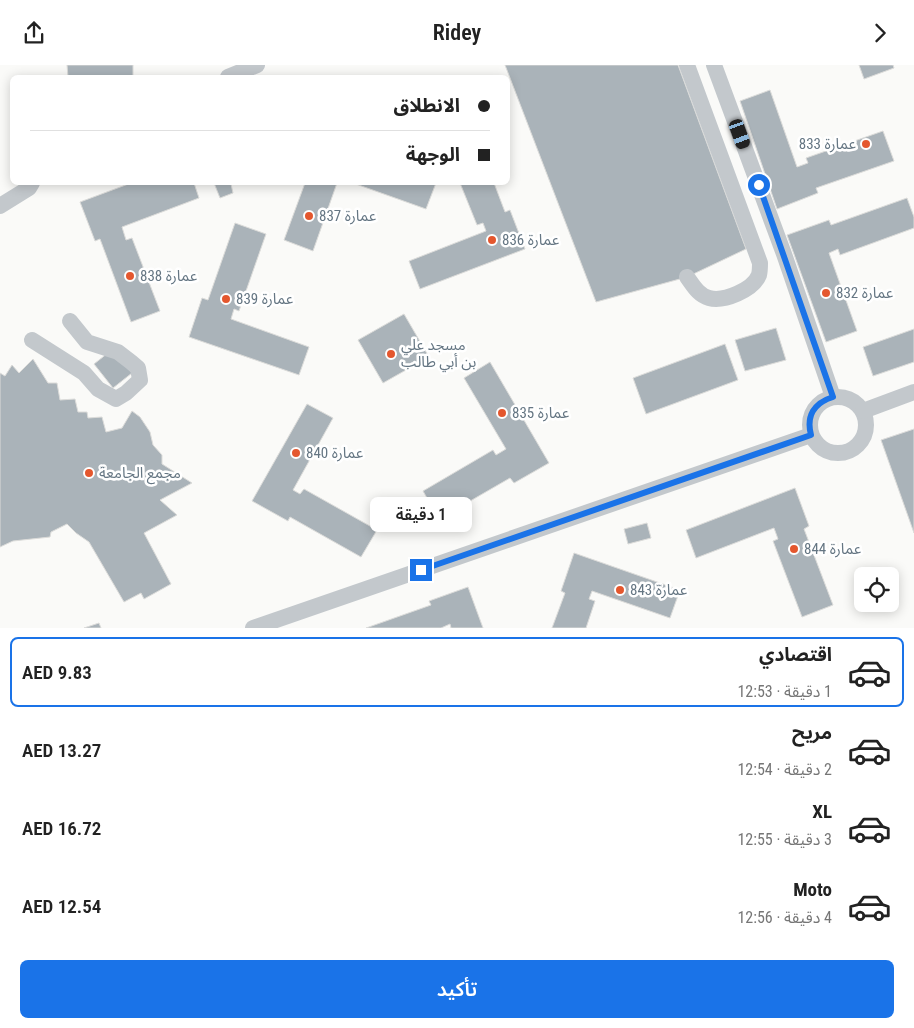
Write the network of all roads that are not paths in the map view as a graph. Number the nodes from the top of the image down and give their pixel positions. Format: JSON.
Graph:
{"nodes":[{"id":1,"x":257,"y":65,"type":"edge"},
{"id":2,"x":688,"y":65,"type":"edge"},
{"id":3,"x":714,"y":65,"type":"edge"},
{"id":4,"x":233,"y":75,"type":"edge"},
{"id":5,"x":31,"y":185,"type":"edge"},
{"id":6,"x":0,"y":206,"type":"edge"},
{"id":7,"x":686,"y":277,"type":"dead end"},
{"id":8,"x":70,"y":321,"type":"dead end"},
{"id":9,"x":32,"y":340,"type":"dead end"},
{"id":10,"x":914,"y":392,"type":"edge"},
{"id":11,"x":833,"y":397,"type":"junction"},
{"id":12,"x":863,"y":411,"type":"junction"},
{"id":13,"x":811,"y":435,"type":"junction"},
{"id":14,"x":253,"y":628,"type":"edge"}],
"edges":[{"from":1,"to":4,"type":"lane"},
{"from":2,"to":7,"type":"lane"},
{"from":3,"to":11,"type":"lane"},
{"from":5,"to":6,"type":"lane"},
{"from":8,"to":9,"type":"lane"},
{"from":10,"to":12,"type":"lane"},
{"from":11,"to":12,"type":"lane"},
{"from":11,"to":13,"type":"lane"},
{"from":12,"to":13,"type":"lane"},
{"from":13,"to":14,"type":"lane"}]}
